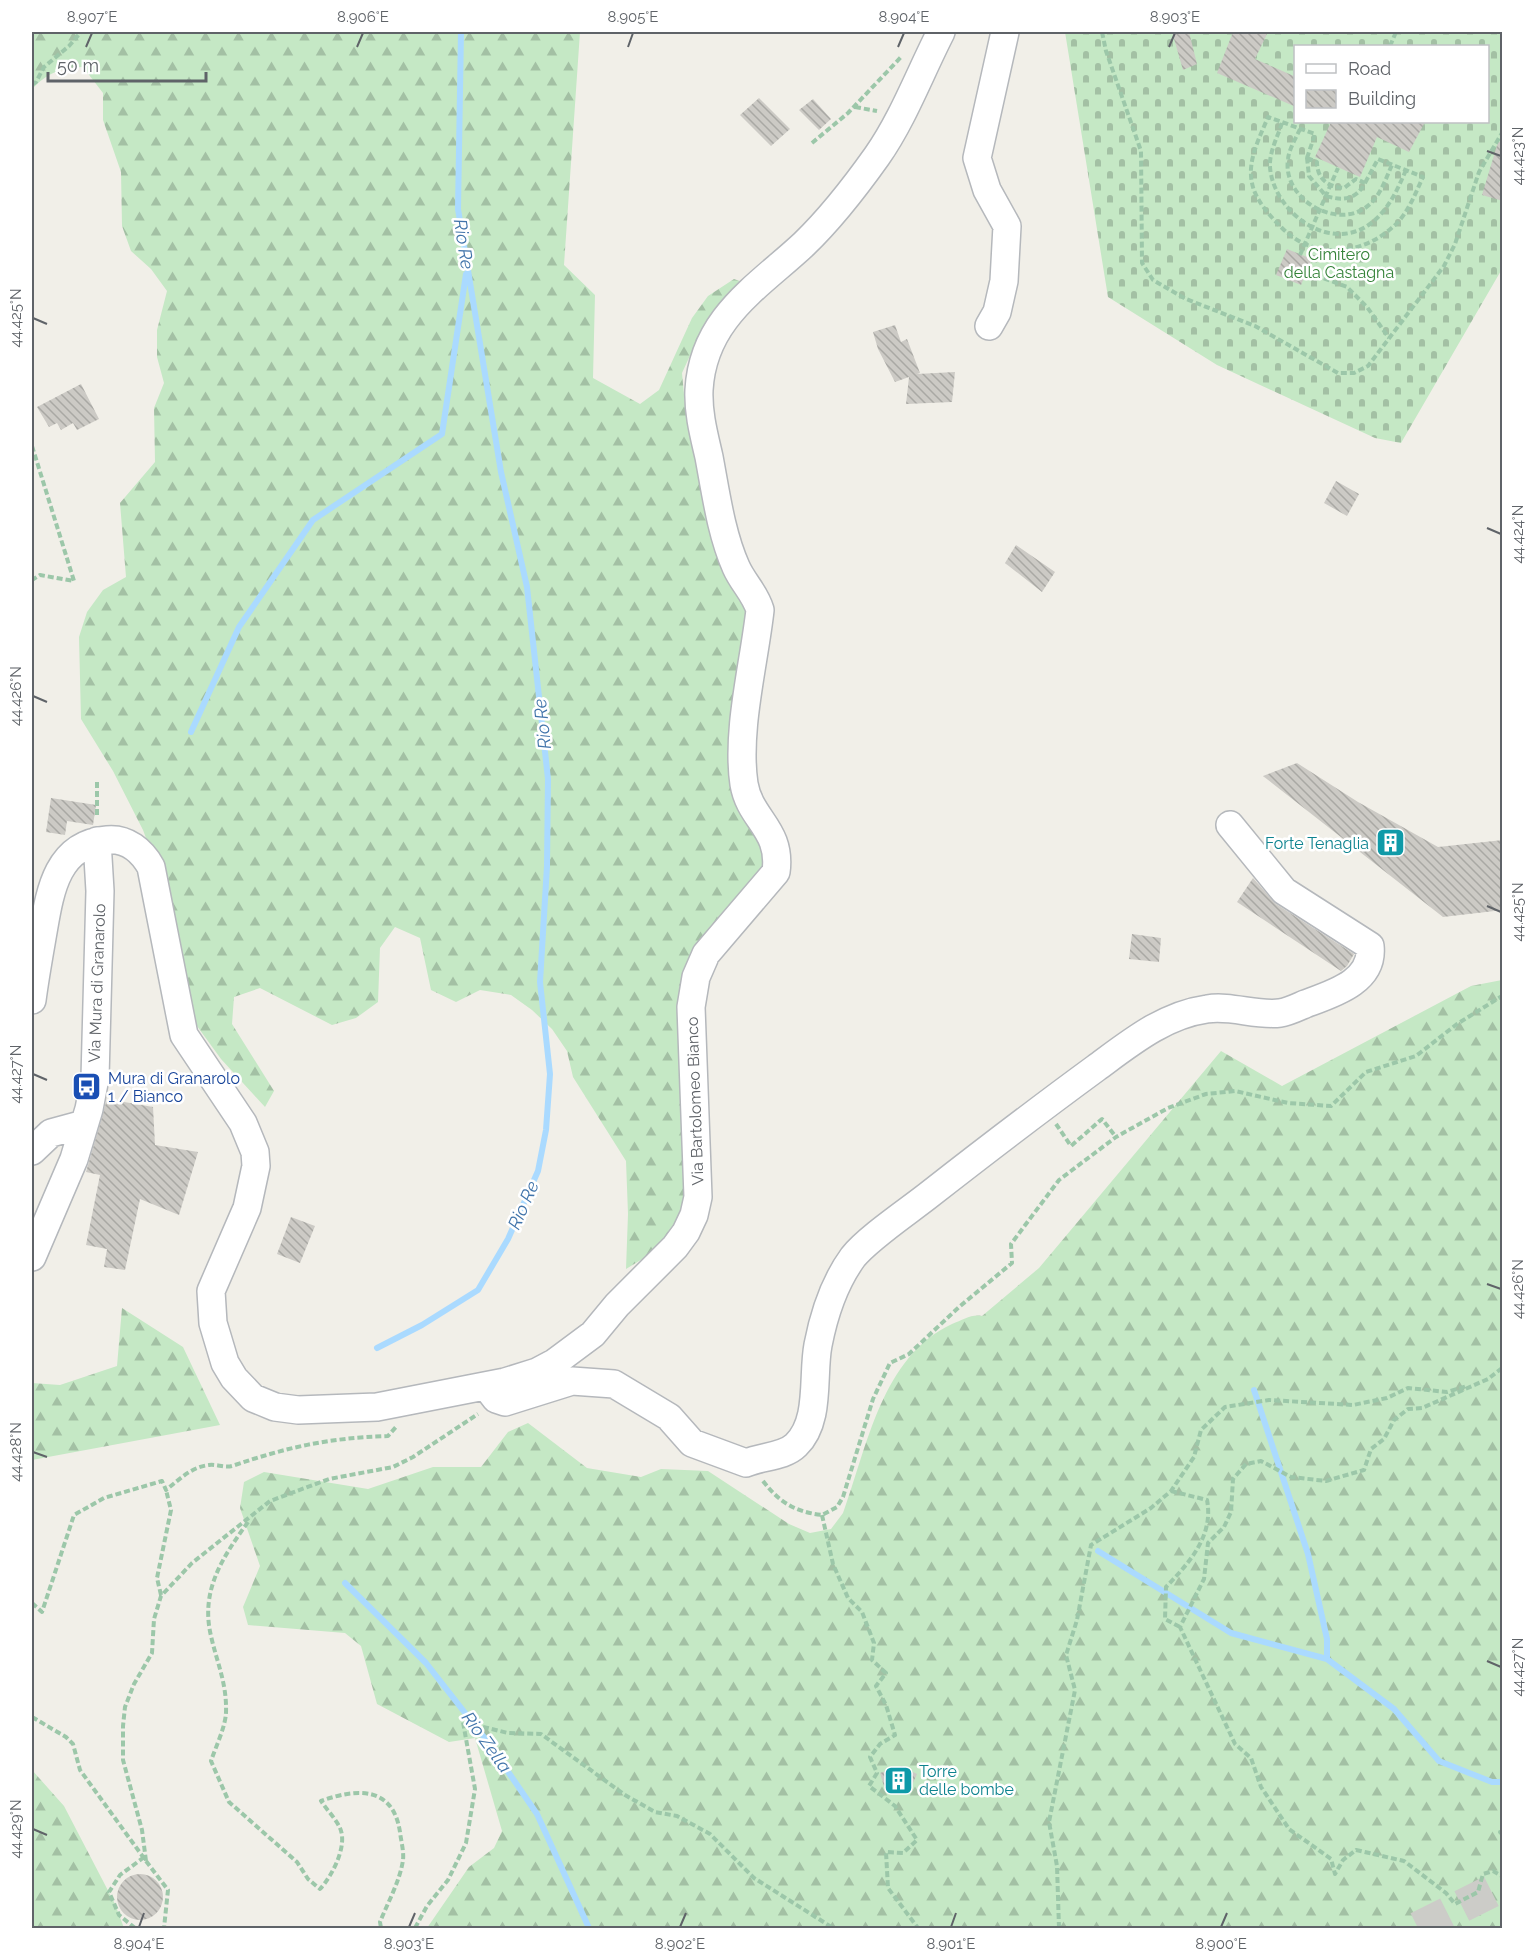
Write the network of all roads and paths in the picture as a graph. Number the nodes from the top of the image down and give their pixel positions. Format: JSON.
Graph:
{"nodes":[{"id":1,"x":79,"y":32,"type":"edge"},
{"id":2,"x":941,"y":32,"type":"edge"},
{"id":3,"x":1005,"y":32,"type":"edge"},
{"id":4,"x":1102,"y":32,"type":"edge"},
{"id":5,"x":909,"y":48,"type":"dead end"},
{"id":6,"x":32,"y":85,"type":"edge"},
{"id":7,"x":1282,"y":123,"type":"junction"},
{"id":8,"x":1300,"y":129,"type":"junction"},
{"id":9,"x":1503,"y":133,"type":"edge"},
{"id":10,"x":812,"y":143,"type":"dead end"},
{"id":11,"x":1307,"y":158,"type":"junction"},
{"id":12,"x":1392,"y":165,"type":"junction"},
{"id":13,"x":1338,"y":168,"type":"dead end"},
{"id":14,"x":1406,"y":170,"type":"junction"},
{"id":15,"x":1365,"y":183,"type":"junction"},
{"id":16,"x":1331,"y":186,"type":"junction"},
{"id":17,"x":1326,"y":196,"type":"junction"},
{"id":18,"x":1320,"y":211,"type":"junction"},
{"id":19,"x":1312,"y":228,"type":"junction"},
{"id":20,"x":1305,"y":245,"type":"junction"},
{"id":21,"x":1300,"y":255,"type":"dead end"},
{"id":22,"x":1307,"y":272,"type":"dead end"},
{"id":23,"x":989,"y":326,"type":"dead end"},
{"id":24,"x":1389,"y":338,"type":"junction"},
{"id":25,"x":32,"y":446,"type":"edge"},
{"id":26,"x":32,"y":580,"type":"edge"},
{"id":27,"x":97,"y":782,"type":"dead end"},
{"id":28,"x":1230,"y":825,"type":"dead end"},
{"id":29,"x":97,"y":841,"type":"junction"},
{"id":30,"x":1503,"y":996,"type":"edge"},
{"id":31,"x":32,"y":1000,"type":"edge"},
{"id":32,"x":1043,"y":1107,"type":"junction"},
{"id":33,"x":84,"y":1124,"type":"junction"},
{"id":34,"x":1116,"y":1137,"type":"junction"},
{"id":35,"x":32,"y":1152,"type":"edge"},
{"id":36,"x":32,"y":1257,"type":"edge"},
{"id":37,"x":1503,"y":1368,"type":"edge"},
{"id":38,"x":1488,"y":1379,"type":"junction"},
{"id":39,"x":491,"y":1392,"type":"junction"},
{"id":40,"x":419,"y":1398,"type":"junction"},
{"id":41,"x":746,"y":1463,"type":"junction"},
{"id":42,"x":166,"y":1490,"type":"junction"},
{"id":43,"x":1171,"y":1491,"type":"junction"},
{"id":44,"x":822,"y":1515,"type":"junction"},
{"id":45,"x":251,"y":1519,"type":"junction"},
{"id":46,"x":161,"y":1596,"type":"junction"},
{"id":47,"x":32,"y":1603,"type":"edge"},
{"id":48,"x":1180,"y":1627,"type":"junction"},
{"id":49,"x":32,"y":1718,"type":"edge"},
{"id":50,"x":145,"y":1859,"type":"junction"},
{"id":51,"x":1503,"y":1876,"type":"edge"},
{"id":52,"x":135,"y":1929,"type":"edge"},
{"id":53,"x":164,"y":1929,"type":"edge"},
{"id":54,"x":381,"y":1929,"type":"edge"},
{"id":55,"x":415,"y":1929,"type":"edge"},
{"id":56,"x":833,"y":1929,"type":"edge"},
{"id":57,"x":918,"y":1929,"type":"edge"},
{"id":58,"x":1059,"y":1929,"type":"edge"}],
"edges":[{"from":1,"to":6,"type":"path"},
{"from":2,"to":39,"type":"street","name":"Via Bartolomeo Bianco"},
{"from":3,"to":23,"type":"street"},
{"from":4,"to":24,"type":"path"},
{"from":5,"to":10,"type":"path"},
{"from":7,"to":8,"type":"path"},
{"from":7,"to":19,"type":"path"},
{"from":7,"to":20,"type":"path"},
{"from":8,"to":11,"type":"path"},
{"from":8,"to":18,"type":"path"},
{"from":9,"to":24,"type":"path"},
{"from":11,"to":16,"type":"path"},
{"from":11,"to":17,"type":"path"},
{"from":12,"to":14,"type":"path"},
{"from":12,"to":15,"type":"path"},
{"from":12,"to":18,"type":"path"},
{"from":13,"to":16,"type":"path"},
{"from":14,"to":19,"type":"path"},
{"from":14,"to":20,"type":"path"},
{"from":15,"to":16,"type":"path"},
{"from":15,"to":17,"type":"path"},
{"from":16,"to":17,"type":"path"},
{"from":17,"to":18,"type":"path"},
{"from":18,"to":19,"type":"path"},
{"from":19,"to":20,"type":"path"},
{"from":20,"to":21,"type":"path"},
{"from":22,"to":24,"type":"path"},
{"from":25,"to":26,"type":"path"},
{"from":27,"to":29,"type":"path"},
{"from":28,"to":32,"type":"street"},
{"from":29,"to":31,"type":"street"},
{"from":29,"to":33,"type":"street","name":"Via Mura di Granarolo"},
{"from":29,"to":40,"type":"street","name":"Via Bartolomeo Bianco"},
{"from":30,"to":34,"type":"path"},
{"from":32,"to":34,"type":"path"},
{"from":32,"to":41,"type":"street"},
{"from":33,"to":35,"type":"street"},
{"from":33,"to":36,"type":"street","name":"Via Mura di Granarolo"},
{"from":34,"to":44,"type":"path"},
{"from":37,"to":38,"type":"path"},
{"from":38,"to":43,"type":"path"},
{"from":38,"to":48,"type":"path"},
{"from":39,"to":40,"type":"street","name":"Via Bartolomeo Bianco"},
{"from":39,"to":41,"type":"street"},
{"from":39,"to":45,"type":"path"},
{"from":40,"to":42,"type":"path"},
{"from":41,"to":44,"type":"path"},
{"from":42,"to":46,"type":"path"},
{"from":42,"to":47,"type":"path"},
{"from":43,"to":48,"type":"path"},
{"from":43,"to":58,"type":"path"},
{"from":44,"to":57,"type":"path"},
{"from":45,"to":46,"type":"path"},
{"from":45,"to":54,"type":"path"},
{"from":46,"to":50,"type":"path"},
{"from":48,"to":51,"type":"path"},
{"from":49,"to":50,"type":"path"},
{"from":50,"to":52,"type":"path"},
{"from":50,"to":53,"type":"path"},
{"from":55,"to":56,"type":"path"}]}
